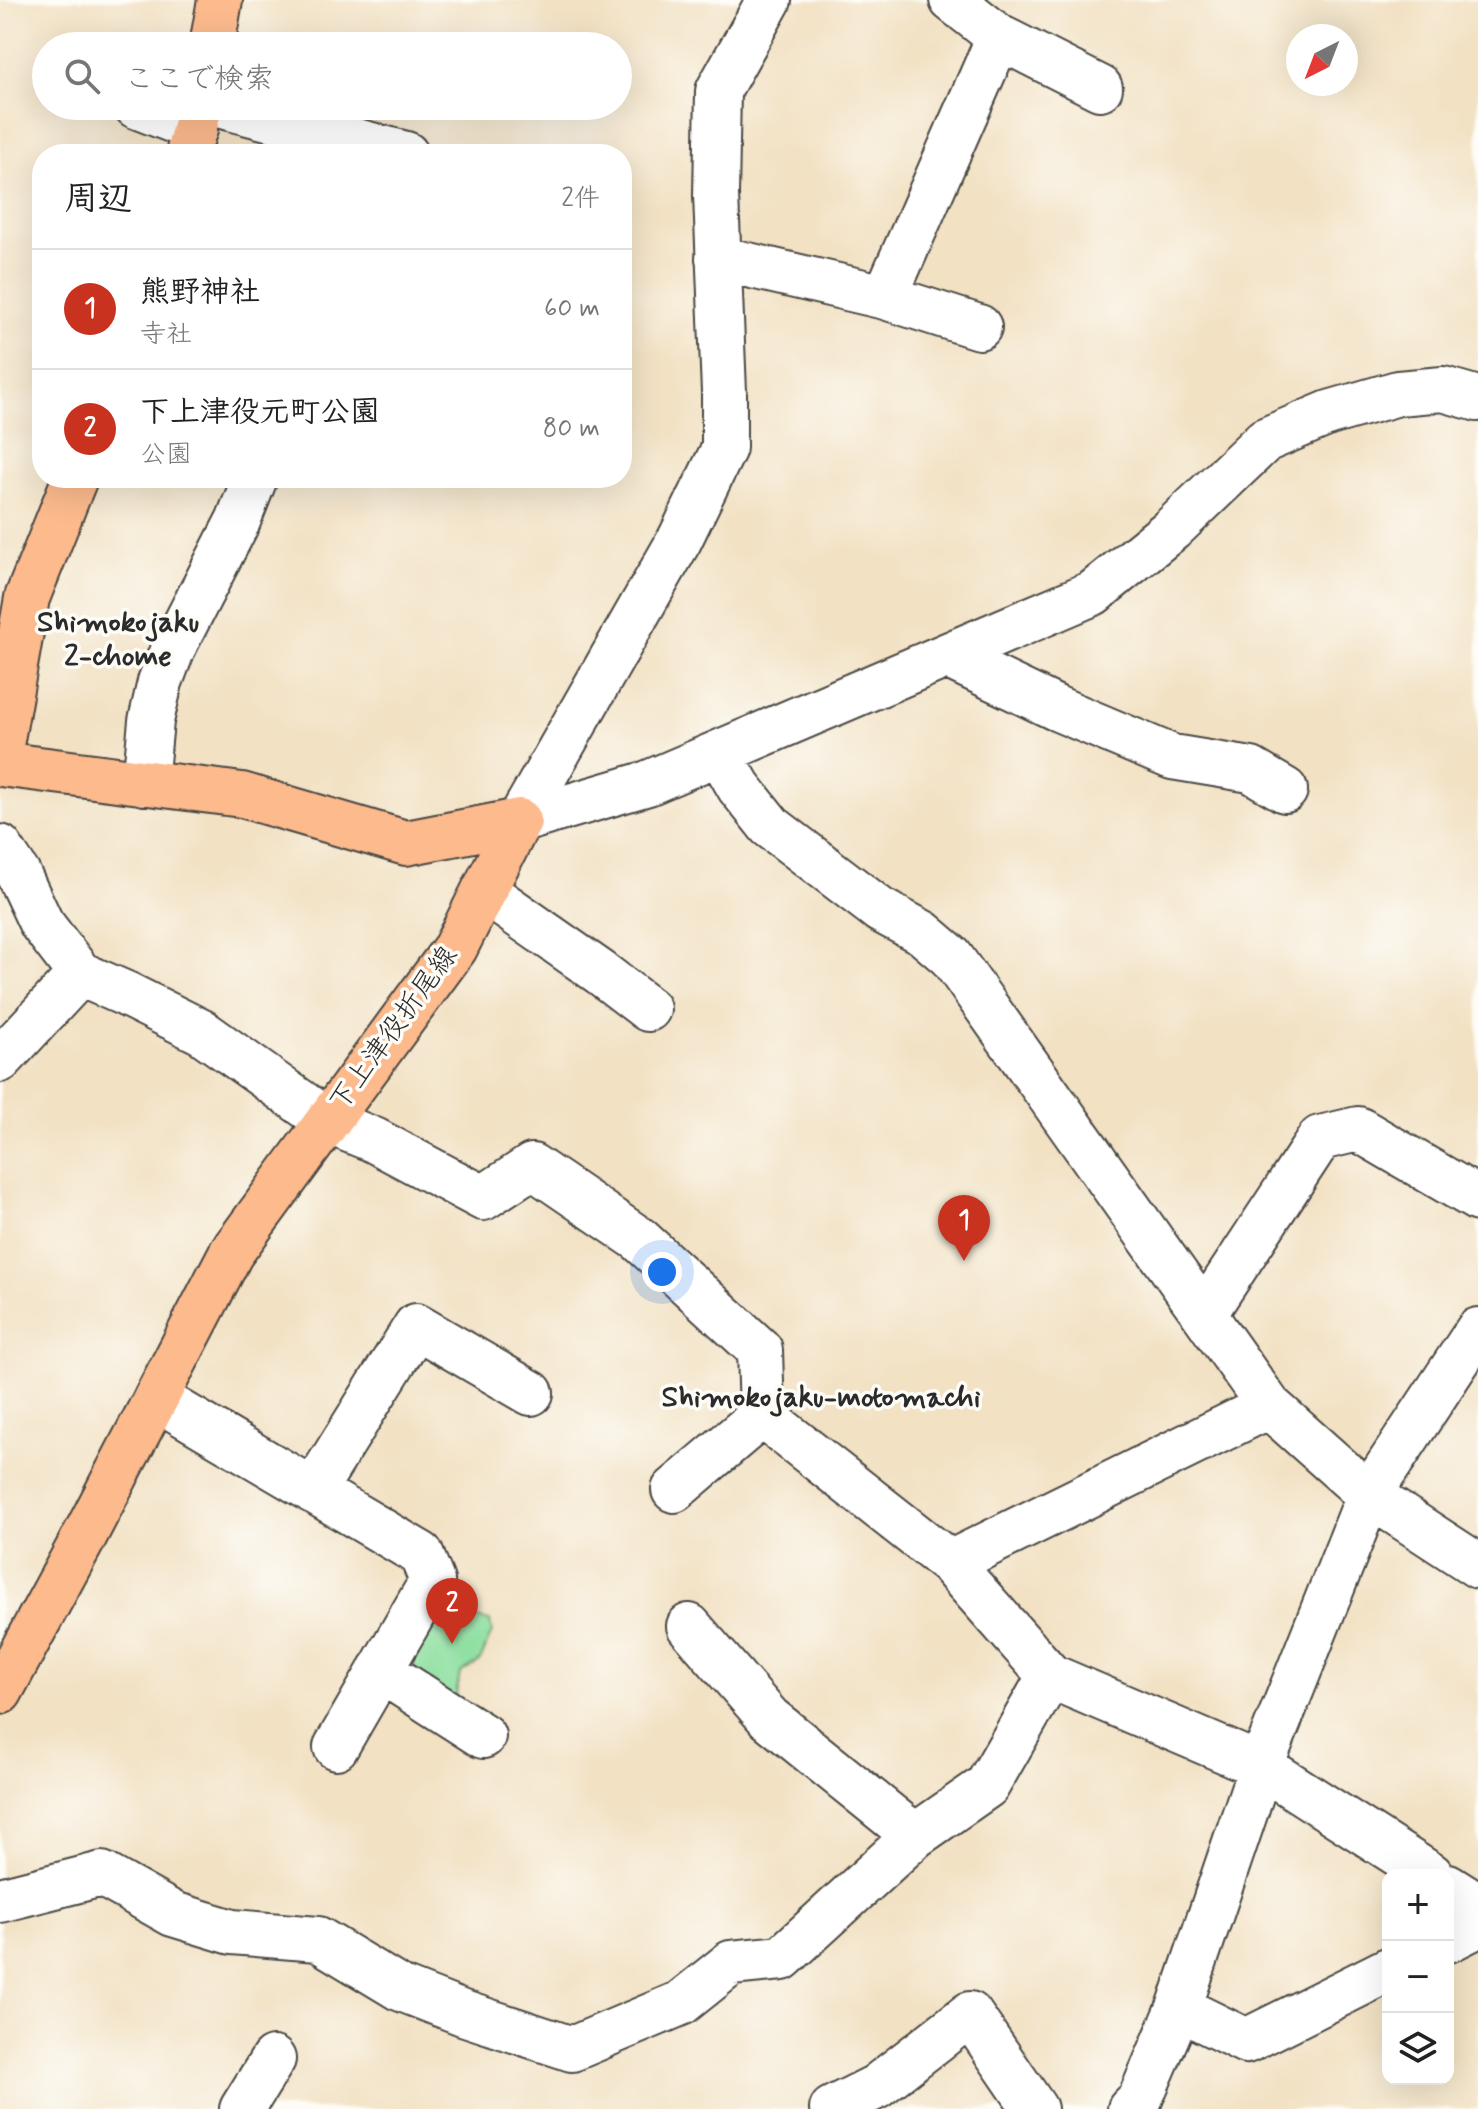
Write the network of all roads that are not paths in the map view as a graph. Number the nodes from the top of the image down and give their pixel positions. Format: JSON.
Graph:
{"nodes":[{"id":1,"x":220,"y":0,"type":"edge"},
{"id":2,"x":769,"y":0,"type":"edge"},
{"id":3,"x":952,"y":0,"type":"edge"},
{"id":4,"x":214,"y":32,"type":"edge"},
{"id":5,"x":999,"y":37,"type":"junction"},
{"id":6,"x":1100,"y":88,"type":"dead end"},
{"id":7,"x":201,"y":124,"type":"edge"},
{"id":8,"x":338,"y":144,"type":"edge"},
{"id":9,"x":718,"y":258,"type":"junction"},
{"id":10,"x":885,"y":297,"type":"junction"},
{"id":11,"x":979,"y":327,"type":"dead end"},
{"id":12,"x":1478,"y":399,"type":"edge"},
{"id":13,"x":71,"y":488,"type":"edge"},
{"id":14,"x":251,"y":488,"type":"edge"},
{"id":15,"x":947,"y":656,"type":"junction"},
{"id":16,"x":0,"y":751,"type":"edge"},
{"id":17,"x":720,"y":754,"type":"junction"},
{"id":18,"x":0,"y":764,"type":"edge"},
{"id":19,"x":145,"y":783,"type":"junction"},
{"id":20,"x":1285,"y":790,"type":"dead end"},
{"id":21,"x":519,"y":821,"type":"junction"},
{"id":22,"x":0,"y":847,"type":"edge"},
{"id":23,"x":484,"y":891,"type":"junction"},
{"id":24,"x":80,"y":974,"type":"junction"},
{"id":25,"x":648,"y":1009,"type":"dead end"},
{"id":26,"x":0,"y":1060,"type":"edge"},
{"id":27,"x":327,"y":1121,"type":"junction"},
{"id":28,"x":1478,"y":1199,"type":"edge"},
{"id":29,"x":1205,"y":1313,"type":"junction"},
{"id":30,"x":1476,"y":1338,"type":"edge"},
{"id":31,"x":531,"y":1393,"type":"dead end"},
{"id":32,"x":156,"y":1398,"type":"junction"},
{"id":33,"x":1269,"y":1406,"type":"junction"},
{"id":34,"x":762,"y":1415,"type":"junction"},
{"id":35,"x":674,"y":1490,"type":"dead end"},
{"id":36,"x":313,"y":1491,"type":"junction"},
{"id":37,"x":1369,"y":1495,"type":"junction"},
{"id":38,"x":950,"y":1563,"type":"junction"},
{"id":39,"x":1478,"y":1566,"type":"edge"},
{"id":40,"x":689,"y":1626,"type":"dead end"},
{"id":41,"x":380,"y":1670,"type":"junction"},
{"id":42,"x":1050,"y":1676,"type":"junction"},
{"id":43,"x":0,"y":1692,"type":"edge"},
{"id":44,"x":483,"y":1736,"type":"dead end"},
{"id":45,"x":336,"y":1747,"type":"dead end"},
{"id":46,"x":1261,"y":1766,"type":"junction"},
{"id":47,"x":915,"y":1836,"type":"junction"},
{"id":48,"x":1422,"y":1869,"type":"edge"},
{"id":49,"x":1454,"y":1890,"type":"edge"},
{"id":50,"x":0,"y":1900,"type":"edge"},
{"id":51,"x":1478,"y":1905,"type":"edge"},
{"id":52,"x":1478,"y":1925,"type":"edge"},
{"id":53,"x":1454,"y":1937,"type":"edge"},
{"id":54,"x":1382,"y":1973,"type":"edge"},
{"id":55,"x":1179,"y":2008,"type":"junction"},
{"id":56,"x":273,"y":2059,"type":"dead end"},
{"id":57,"x":242,"y":2109,"type":"edge"},
{"id":58,"x":832,"y":2109,"type":"edge"},
{"id":59,"x":1035,"y":2109,"type":"edge"},
{"id":60,"x":1130,"y":2109,"type":"edge"}],
"edges":[{"from":1,"to":4,"type":"main road"},
{"from":2,"to":9,"type":"street"},
{"from":3,"to":5,"type":"street"},
{"from":5,"to":6,"type":"street"},
{"from":5,"to":10,"type":"street"},
{"from":7,"to":8,"type":"street"},
{"from":9,"to":10,"type":"street"},
{"from":9,"to":21,"type":"street"},
{"from":10,"to":11,"type":"street"},
{"from":12,"to":15,"type":"street"},
{"from":13,"to":16,"type":"main road"},
{"from":14,"to":19,"type":"street"},
{"from":15,"to":17,"type":"street"},
{"from":15,"to":20,"type":"street"},
{"from":17,"to":21,"type":"street"},
{"from":17,"to":29,"type":"street"},
{"from":18,"to":19,"type":"main road"},
{"from":19,"to":21,"type":"main road"},
{"from":21,"to":23,"type":"main road","name":"下上津役折尾線"},
{"from":22,"to":24,"type":"street"},
{"from":23,"to":25,"type":"street"},
{"from":23,"to":27,"type":"main road","name":"下上津役折尾線"},
{"from":24,"to":26,"type":"street"},
{"from":24,"to":27,"type":"street"},
{"from":27,"to":32,"type":"main road","name":"下上津役折尾線"},
{"from":27,"to":34,"type":"street"},
{"from":28,"to":29,"type":"street"},
{"from":29,"to":33,"type":"street"},
{"from":30,"to":37,"type":"street"},
{"from":31,"to":36,"type":"street"},
{"from":32,"to":36,"type":"street"},
{"from":32,"to":43,"type":"main road","name":"下上津役折尾線"},
{"from":33,"to":37,"type":"street"},
{"from":33,"to":38,"type":"street"},
{"from":34,"to":35,"type":"street"},
{"from":34,"to":38,"type":"street"},
{"from":36,"to":41,"type":"street"},
{"from":37,"to":39,"type":"street"},
{"from":37,"to":46,"type":"street"},
{"from":38,"to":42,"type":"street"},
{"from":40,"to":47,"type":"street"},
{"from":41,"to":44,"type":"street"},
{"from":41,"to":45,"type":"street"},
{"from":42,"to":46,"type":"street"},
{"from":42,"to":47,"type":"street"},
{"from":46,"to":48,"type":"street"},
{"from":46,"to":55,"type":"street"},
{"from":47,"to":50,"type":"street"},
{"from":49,"to":51,"type":"street"},
{"from":52,"to":53,"type":"street"},
{"from":54,"to":55,"type":"street"},
{"from":55,"to":60,"type":"street"},
{"from":56,"to":57,"type":"street"},
{"from":58,"to":59,"type":"street"}]}
